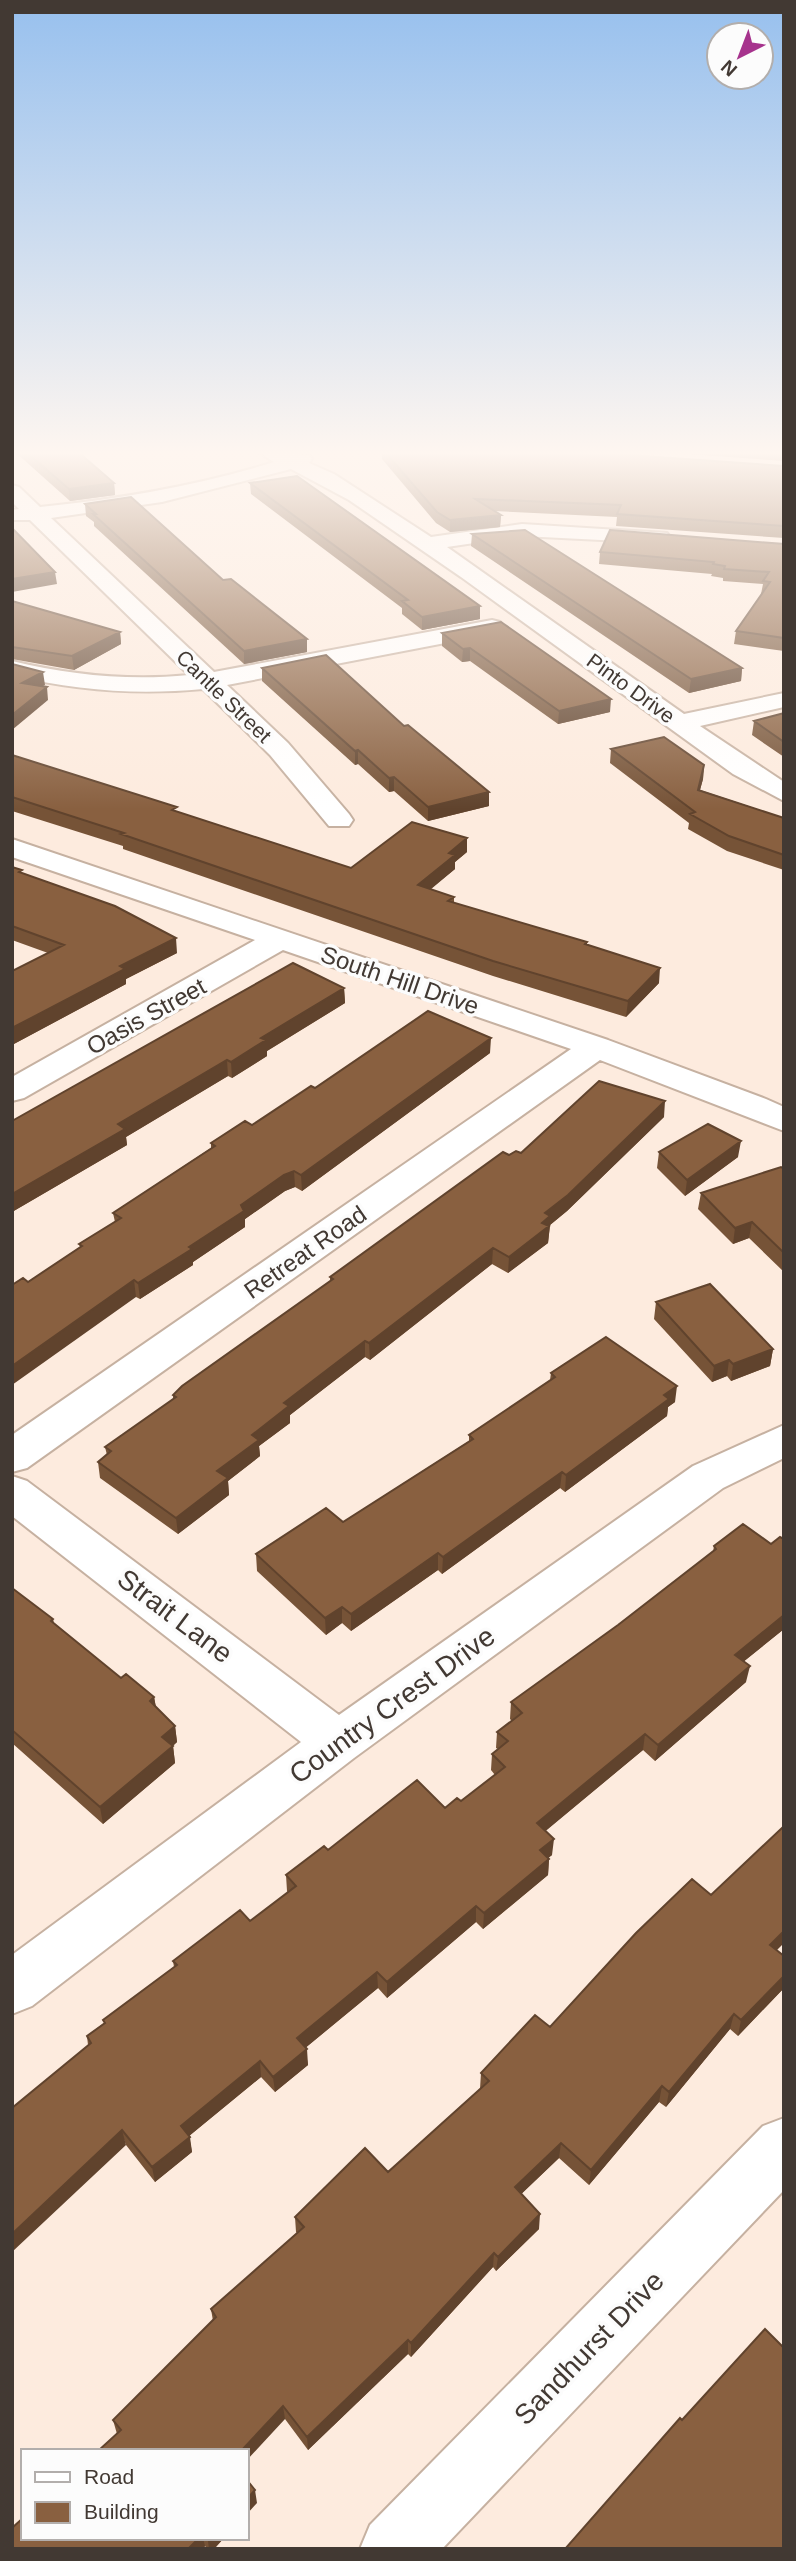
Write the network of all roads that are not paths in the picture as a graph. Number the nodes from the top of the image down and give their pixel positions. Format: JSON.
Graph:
{"nodes":[{"id":1,"x":86,"y":571,"type":"edge"},
{"id":2,"x":465,"y":571,"type":"edge"},
{"id":3,"x":534,"y":618,"type":"junction"},
{"id":4,"x":12,"y":668,"type":"edge"},
{"id":5,"x":211,"y":683,"type":"junction"},
{"id":6,"x":784,"y":700,"type":"edge"},
{"id":7,"x":679,"y":723,"type":"junction"},
{"id":8,"x":784,"y":793,"type":"edge"},
{"id":9,"x":339,"y":820,"type":"dead end"},
{"id":10,"x":12,"y":847,"type":"edge"},
{"id":11,"x":280,"y":939,"type":"junction"},
{"id":12,"x":597,"y":1047,"type":"junction"},
{"id":13,"x":12,"y":1091,"type":"edge"},
{"id":14,"x":784,"y":1121,"type":"edge"},
{"id":15,"x":784,"y":1440,"type":"edge"},
{"id":16,"x":12,"y":1457,"type":"edge"},
{"id":17,"x":12,"y":1492,"type":"edge"},
{"id":18,"x":337,"y":1744,"type":"junction"},
{"id":19,"x":12,"y":1988,"type":"edge"},
{"id":20,"x":784,"y":2147,"type":"edge"},
{"id":21,"x":394,"y":2549,"type":"edge"}],
"edges":[{"from":1,"to":5,"type":"street","name":"Cantle Street"},
{"from":2,"to":3,"type":"street","name":"Pinto Drive"},
{"from":3,"to":5,"type":"street"},
{"from":3,"to":7,"type":"street","name":"Pinto Drive"},
{"from":4,"to":5,"type":"street"},
{"from":5,"to":9,"type":"street","name":"Cantle Street"},
{"from":6,"to":7,"type":"street"},
{"from":7,"to":8,"type":"street","name":"Pinto Drive"},
{"from":10,"to":11,"type":"street","name":"South Hill Drive"},
{"from":11,"to":12,"type":"street","name":"South Hill Drive"},
{"from":11,"to":13,"type":"street","name":"Oasis Street"},
{"from":12,"to":14,"type":"street","name":"South Hill Drive"},
{"from":12,"to":16,"type":"street","name":"Retreat Road"},
{"from":15,"to":18,"type":"street","name":"Country Crest Drive"},
{"from":17,"to":18,"type":"street","name":"Strait Lane"},
{"from":18,"to":19,"type":"street","name":"Country Crest Drive"},
{"from":20,"to":21,"type":"street","name":"Sandhurst Drive"}]}
